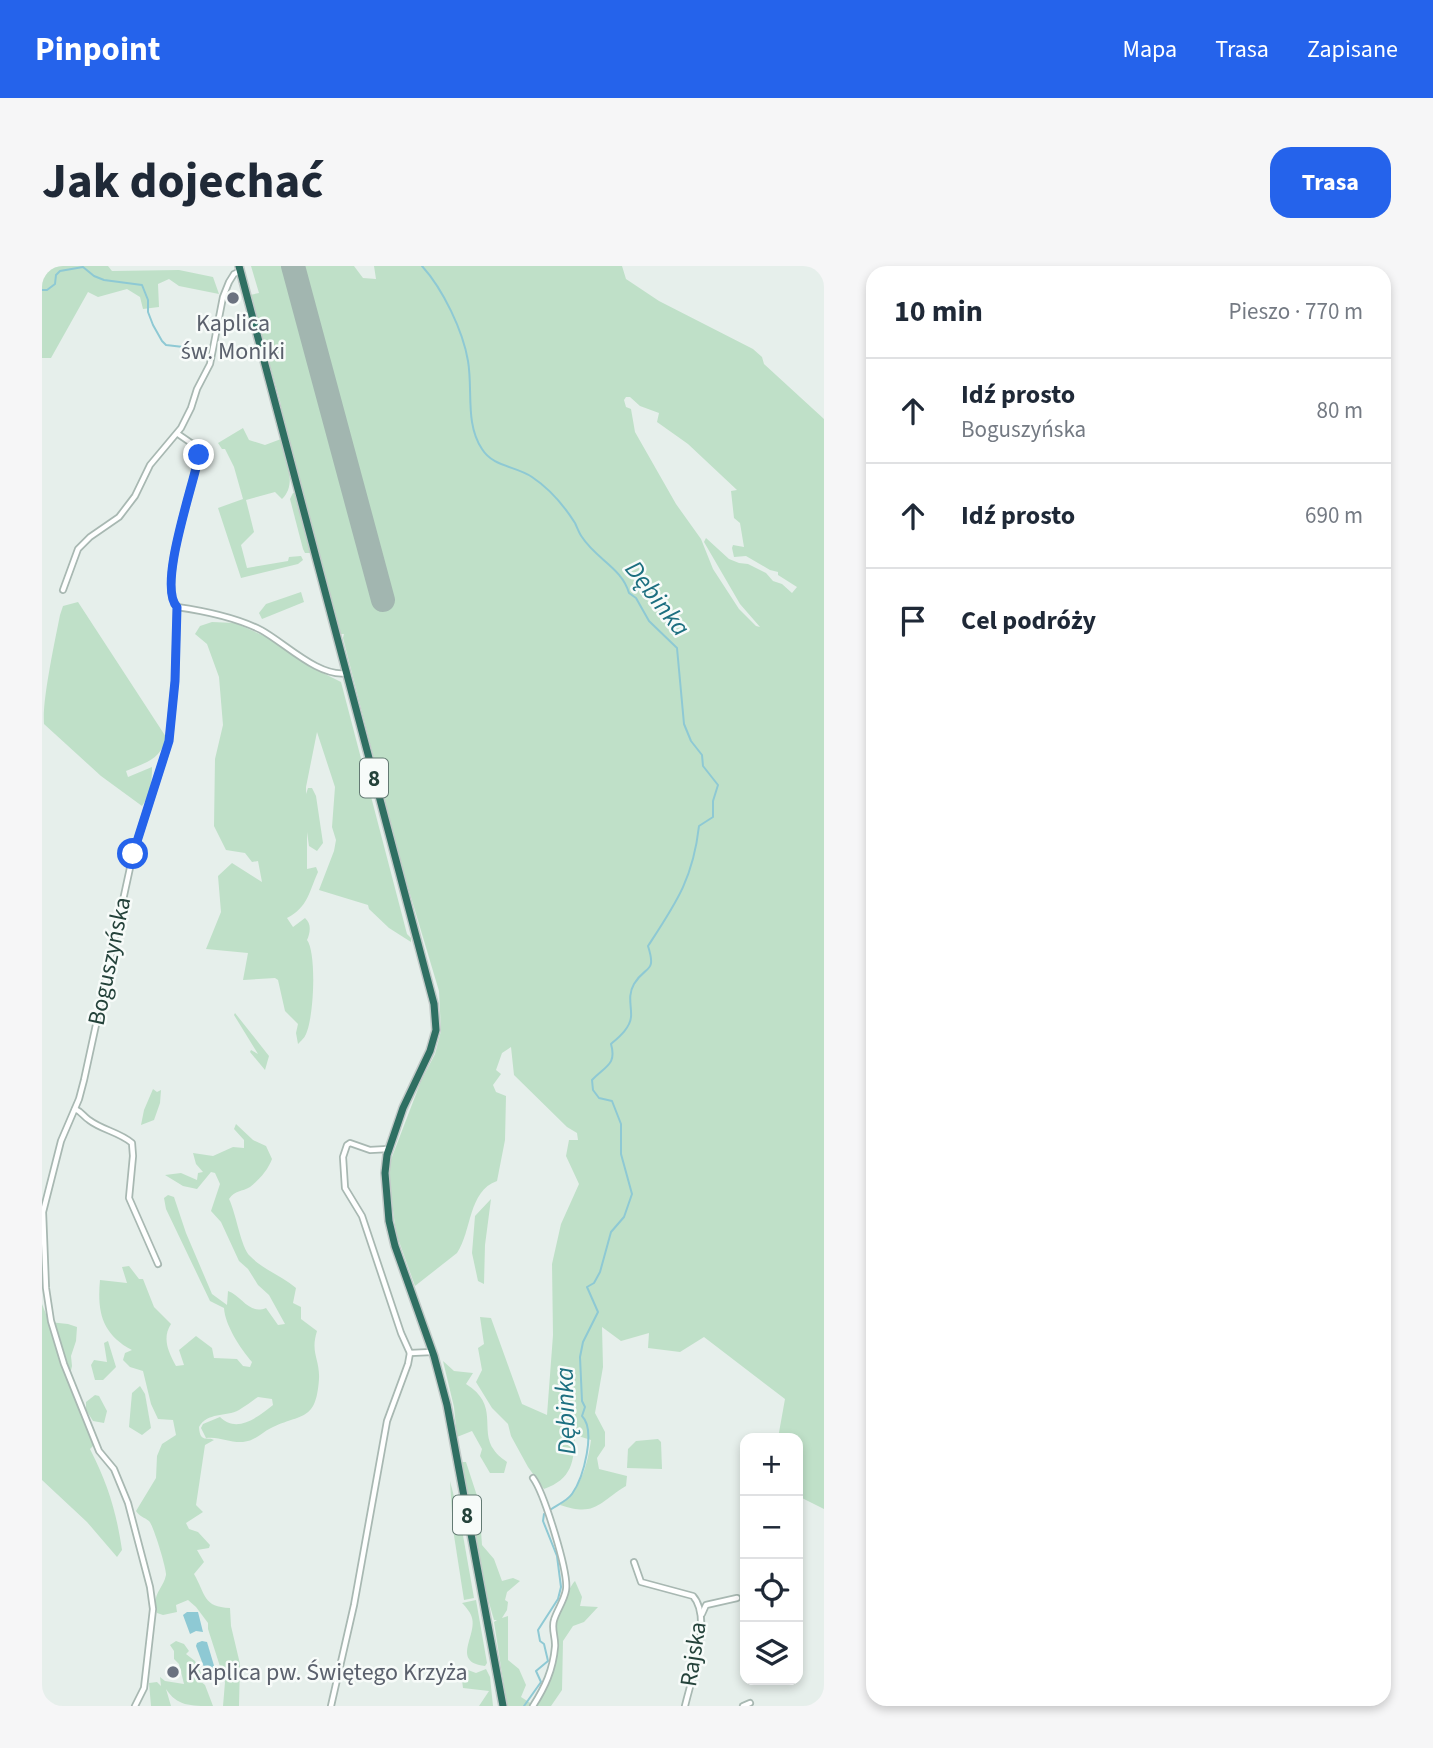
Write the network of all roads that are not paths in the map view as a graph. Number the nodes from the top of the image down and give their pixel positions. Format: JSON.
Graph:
{"nodes":[{"id":1,"x":239,"y":268,"type":"edge"},
{"id":2,"x":178,"y":433,"type":"junction"},
{"id":3,"x":63,"y":590,"type":"dead end"},
{"id":4,"x":177,"y":607,"type":"junction"},
{"id":5,"x":347,"y":673,"type":"junction"},
{"id":6,"x":75,"y":1110,"type":"junction"},
{"id":7,"x":388,"y":1149,"type":"junction"},
{"id":8,"x":158,"y":1264,"type":"dead end"},
{"id":9,"x":432,"y":1352,"type":"junction"},
{"id":10,"x":410,"y":1353,"type":"junction"},
{"id":11,"x":533,"y":1478,"type":"dead end"},
{"id":12,"x":634,"y":1562,"type":"dead end"},
{"id":13,"x":737,"y":1598,"type":"dead end"},
{"id":14,"x":701,"y":1617,"type":"junction"},
{"id":15,"x":750,"y":1703,"type":"dead end"},
{"id":16,"x":135,"y":1706,"type":"edge"},
{"id":17,"x":331,"y":1706,"type":"edge"},
{"id":18,"x":501,"y":1706,"type":"edge"},
{"id":19,"x":533,"y":1706,"type":"edge"},
{"id":20,"x":685,"y":1706,"type":"edge"},
{"id":21,"x":743,"y":1706,"type":"edge"}],
"edges":[{"from":1,"to":2,"type":"street"},
{"from":1,"to":5,"type":"highway","number":"8"},
{"from":2,"to":3,"type":"street"},
{"from":2,"to":4,"type":"street","name":"Boguszyńska"},
{"from":4,"to":5,"type":"street"},
{"from":4,"to":6,"type":"street","name":"Boguszyńska"},
{"from":5,"to":7,"type":"highway","number":"8"},
{"from":6,"to":8,"type":"street"},
{"from":6,"to":16,"type":"street","name":"Boguszyńska"},
{"from":7,"to":9,"type":"highway","number":"8"},
{"from":7,"to":10,"type":"street"},
{"from":9,"to":10,"type":"street"},
{"from":9,"to":18,"type":"highway","number":"8"},
{"from":10,"to":17,"type":"street"},
{"from":11,"to":19,"type":"street"},
{"from":12,"to":14,"type":"street","name":"Rajska"},
{"from":13,"to":14,"type":"street"},
{"from":14,"to":20,"type":"street","name":"Rajska"},
{"from":15,"to":21,"type":"street"}]}
